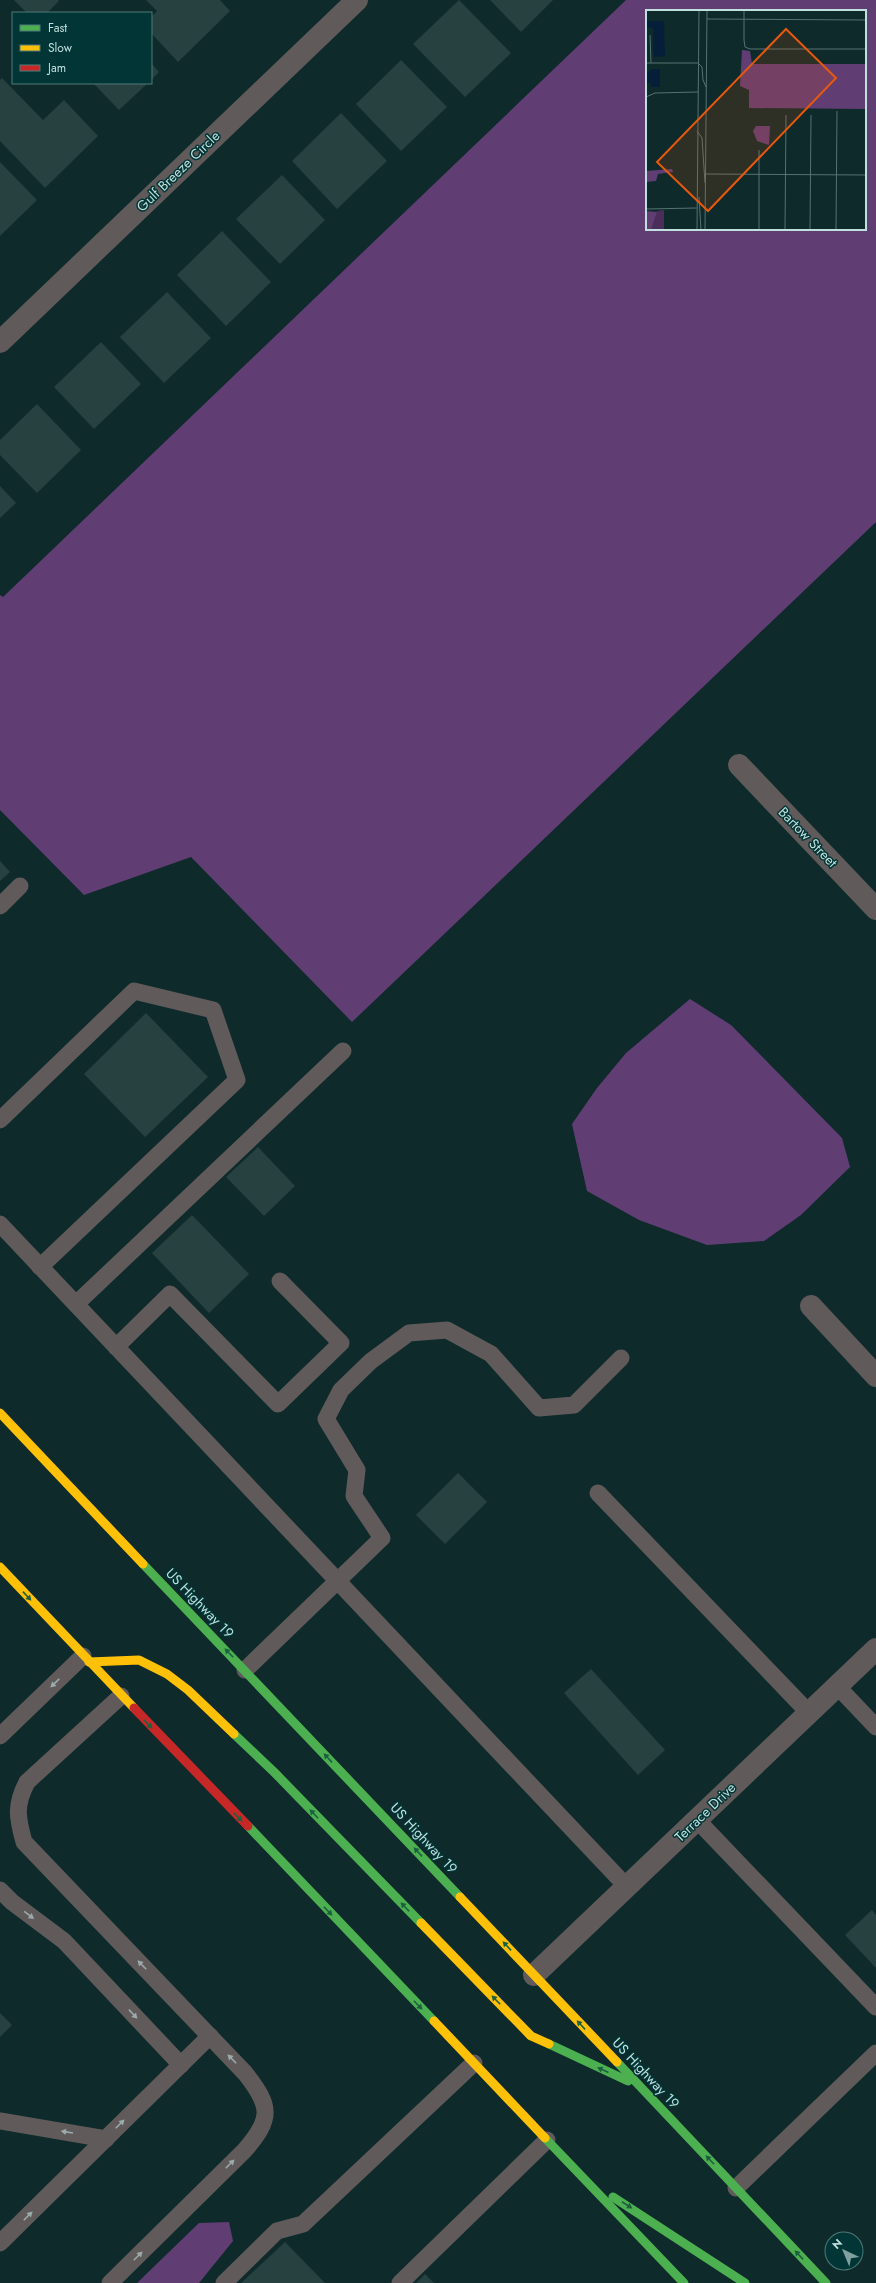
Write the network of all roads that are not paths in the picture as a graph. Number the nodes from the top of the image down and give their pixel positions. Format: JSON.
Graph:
{"nodes":[{"id":1,"x":357,"y":0,"type":"edge"},
{"id":2,"x":0,"y":342,"type":"edge"},
{"id":3,"x":739,"y":765,"type":"dead end"},
{"id":4,"x":20,"y":886,"type":"dead end"},
{"id":5,"x":0,"y":906,"type":"edge"},
{"id":6,"x":876,"y":909,"type":"edge"},
{"id":7,"x":343,"y":1051,"type":"dead end"},
{"id":8,"x":0,"y":1120,"type":"edge"},
{"id":9,"x":0,"y":1224,"type":"edge"},
{"id":10,"x":40,"y":1267,"type":"junction"},
{"id":11,"x":280,"y":1281,"type":"dead end"},
{"id":12,"x":76,"y":1304,"type":"junction"},
{"id":13,"x":811,"y":1306,"type":"dead end"},
{"id":14,"x":116,"y":1347,"type":"junction"},
{"id":15,"x":621,"y":1358,"type":"dead end"},
{"id":16,"x":876,"y":1376,"type":"edge"},
{"id":17,"x":0,"y":1413,"type":"edge"},
{"id":18,"x":598,"y":1493,"type":"dead end"},
{"id":19,"x":0,"y":1567,"type":"edge"},
{"id":20,"x":338,"y":1581,"type":"junction"},
{"id":21,"x":876,"y":1649,"type":"edge"},
{"id":22,"x":86,"y":1659,"type":"junction"},
{"id":23,"x":245,"y":1670,"type":"junction"},
{"id":24,"x":837,"y":1686,"type":"junction"},
{"id":25,"x":121,"y":1696,"type":"junction"},
{"id":26,"x":809,"y":1713,"type":"junction"},
{"id":27,"x":876,"y":1727,"type":"edge"},
{"id":28,"x":0,"y":1736,"type":"edge"},
{"id":29,"x":697,"y":1820,"type":"junction"},
{"id":30,"x":627,"y":1887,"type":"junction"},
{"id":31,"x":0,"y":1890,"type":"edge"},
{"id":32,"x":534,"y":1975,"type":"junction"},
{"id":33,"x":876,"y":2008,"type":"edge"},
{"id":34,"x":210,"y":2036,"type":"junction"},
{"id":35,"x":876,"y":2053,"type":"edge"},
{"id":36,"x":474,"y":2063,"type":"junction"},
{"id":37,"x":181,"y":2065,"type":"junction"},
{"id":38,"x":638,"y":2086,"type":"junction"},
{"id":39,"x":0,"y":2121,"type":"edge"},
{"id":40,"x":106,"y":2139,"type":"junction"},
{"id":41,"x":548,"y":2140,"type":"junction"},
{"id":42,"x":582,"y":2176,"type":"junction"},
{"id":43,"x":736,"y":2188,"type":"junction"},
{"id":44,"x":0,"y":2243,"type":"edge"},
{"id":45,"x":110,"y":2283,"type":"edge"},
{"id":46,"x":224,"y":2283,"type":"edge"},
{"id":47,"x":400,"y":2283,"type":"edge"},
{"id":48,"x":684,"y":2283,"type":"edge"},
{"id":49,"x":745,"y":2283,"type":"edge"},
{"id":50,"x":826,"y":2283,"type":"edge"}],
"edges":[{"from":1,"to":2,"type":"street","name":"Gulf Breeze Circle"},
{"from":3,"to":6,"type":"street","name":"Bartow Street"},
{"from":4,"to":5,"type":"lane"},
{"from":7,"to":12,"type":"lane"},
{"from":8,"to":10,"type":"lane"},
{"from":9,"to":10,"type":"lane"},
{"from":10,"to":12,"type":"lane"},
{"from":11,"to":14,"type":"lane"},
{"from":12,"to":14,"type":"lane"},
{"from":13,"to":16,"type":"street"},
{"from":14,"to":20,"type":"lane"},
{"from":15,"to":20,"type":"lane"},
{"from":23,"to":17,"type":"highway","name":"US Highway 19","one_way":true},
{"from":18,"to":26,"type":"lane"},
{"from":19,"to":22,"type":"highway","one_way":true},
{"from":20,"to":23,"type":"lane"},
{"from":20,"to":30,"type":"lane"},
{"from":21,"to":24,"type":"street","name":"Terrace Drive"},
{"from":22,"to":25,"type":"highway"},
{"from":22,"to":28,"type":"lane","one_way":true},
{"from":38,"to":22,"type":"highway","one_way":true},
{"from":32,"to":23,"type":"highway","name":"US Highway 19","one_way":true},
{"from":24,"to":26,"type":"street","name":"Terrace Drive"},
{"from":24,"to":27,"type":"lane"},
{"from":34,"to":25,"type":"lane","one_way":true},
{"from":25,"to":36,"type":"highway","one_way":true},
{"from":26,"to":29,"type":"street","name":"Terrace Drive"},
{"from":29,"to":30,"type":"street","name":"Terrace Drive"},
{"from":29,"to":33,"type":"lane"},
{"from":30,"to":32,"type":"street","name":"Terrace Drive"},
{"from":31,"to":37,"type":"lane","one_way":true},
{"from":38,"to":32,"type":"highway","name":"US Highway 19","one_way":true},
{"from":34,"to":37,"type":"lane"},
{"from":45,"to":34,"type":"lane","one_way":true},
{"from":35,"to":43,"type":"lane"},
{"from":36,"to":41,"type":"highway"},
{"from":36,"to":46,"type":"lane"},
{"from":40,"to":37,"type":"lane","one_way":true},
{"from":43,"to":38,"type":"highway","name":"US Highway 19","one_way":true},
{"from":40,"to":39,"type":"lane","one_way":true},
{"from":44,"to":40,"type":"lane","one_way":true},
{"from":41,"to":42,"type":"highway"},
{"from":41,"to":47,"type":"lane"},
{"from":42,"to":48,"type":"highway"},
{"from":42,"to":49,"type":"highway","one_way":true},
{"from":50,"to":43,"type":"highway","name":"US Highway 19","one_way":true}]}
